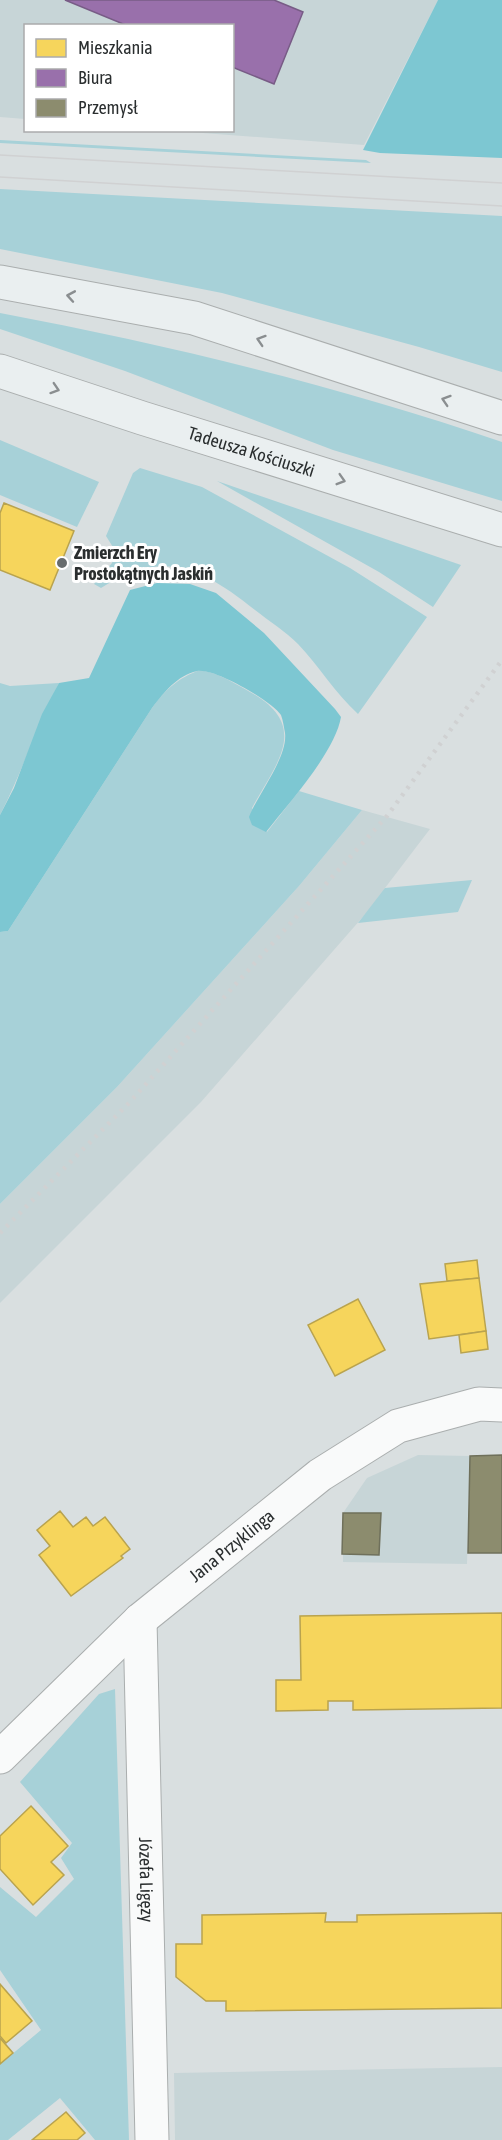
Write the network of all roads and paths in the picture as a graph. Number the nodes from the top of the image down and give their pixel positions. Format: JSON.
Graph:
{"nodes":[{"id":1,"x":0,"y":282,"type":"edge"},
{"id":2,"x":0,"y":371,"type":"edge"},
{"id":3,"x":502,"y":418,"type":"edge"},
{"id":4,"x":502,"y":530,"type":"edge"},
{"id":5,"x":502,"y":1405,"type":"edge"},
{"id":6,"x":140,"y":1620,"type":"junction"},
{"id":7,"x":0,"y":1757,"type":"edge"},
{"id":8,"x":152,"y":2140,"type":"edge"}],
"edges":[{"from":3,"to":1,"type":"main road","one_way":true},
{"from":2,"to":4,"type":"main road","name":"Tadeusza Kościuszki","one_way":true},
{"from":5,"to":6,"type":"street","name":"Jana Przyklinga"},
{"from":6,"to":7,"type":"street","name":"Jana Przyklinga"},
{"from":6,"to":8,"type":"street","name":"Józefa Ligęzy"}]}
